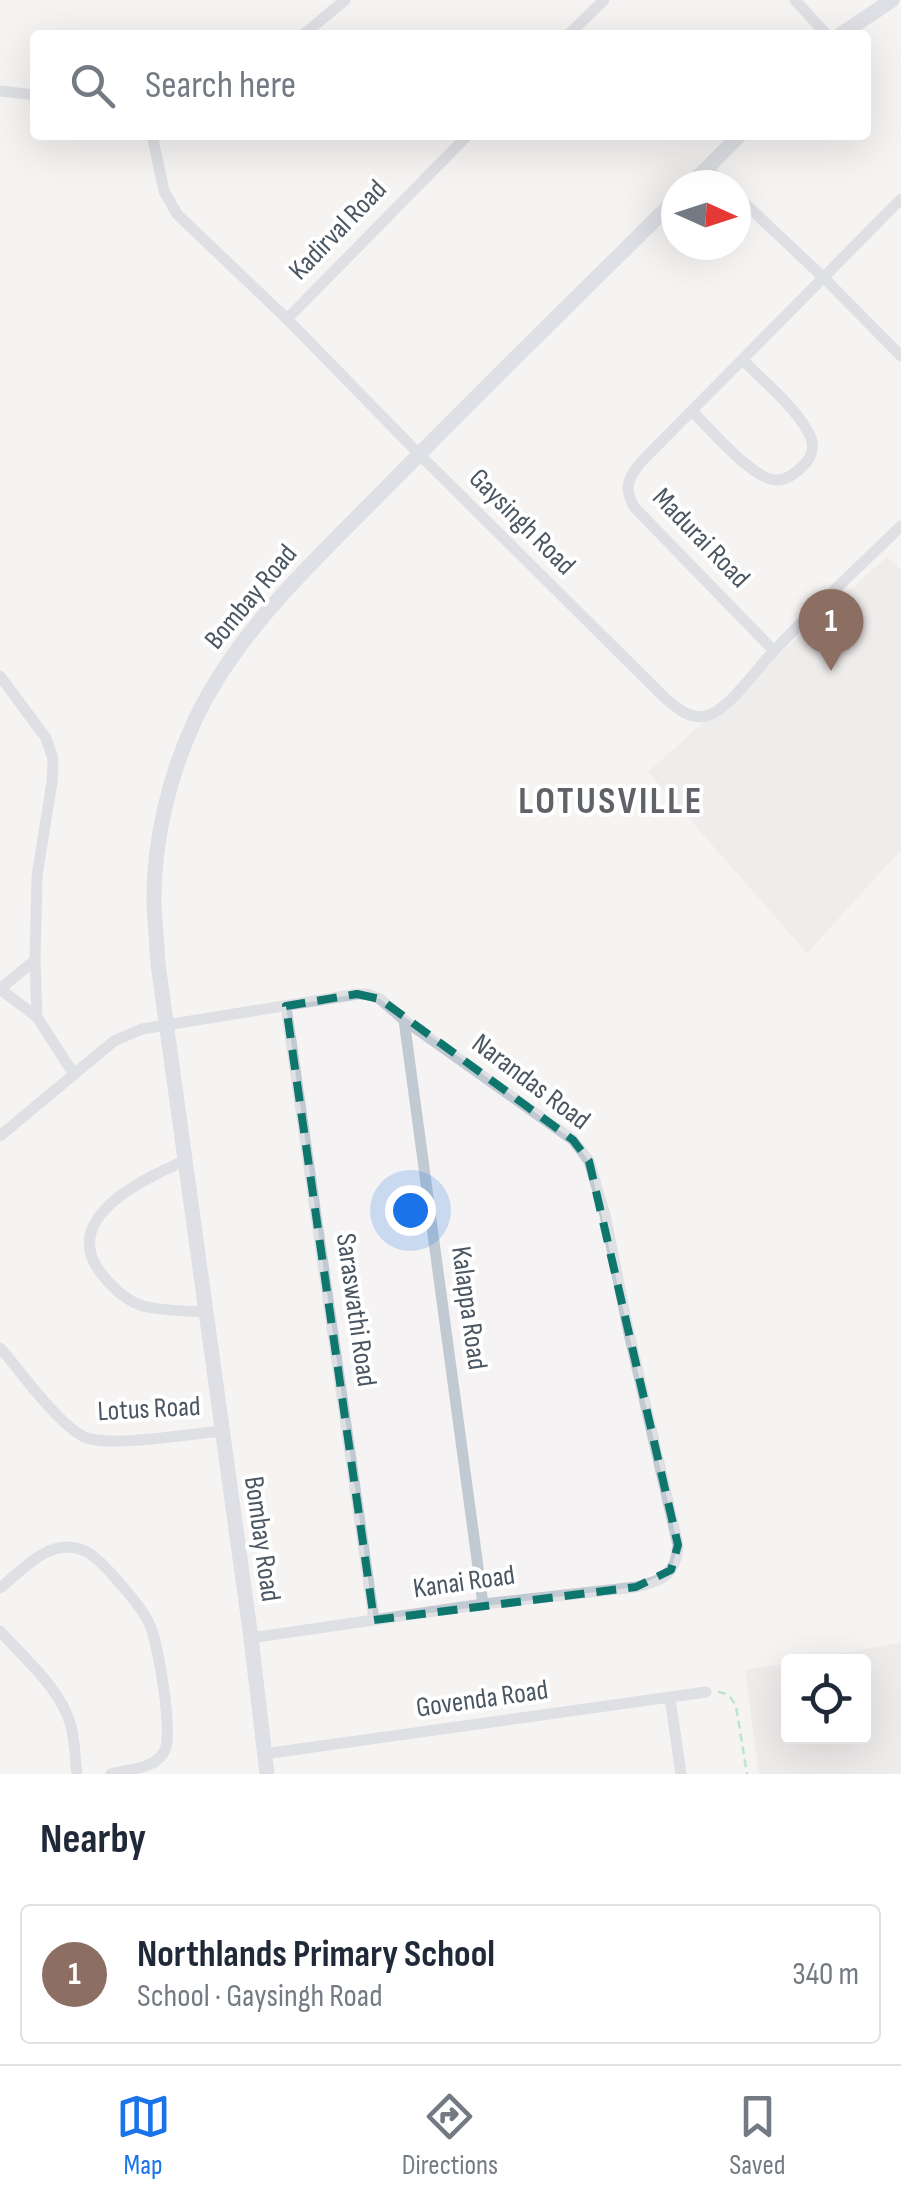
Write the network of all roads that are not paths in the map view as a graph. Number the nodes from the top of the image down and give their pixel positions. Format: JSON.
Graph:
{"nodes":[{"id":1,"x":345,"y":0,"type":"edge"},
{"id":2,"x":604,"y":0,"type":"edge"},
{"id":3,"x":795,"y":0,"type":"edge"},
{"id":4,"x":892,"y":0,"type":"edge"},
{"id":5,"x":308,"y":30,"type":"edge"},
{"id":6,"x":573,"y":30,"type":"edge"},
{"id":7,"x":822,"y":30,"type":"edge"},
{"id":8,"x":847,"y":30,"type":"edge"},
{"id":9,"x":0,"y":91,"type":"edge"},
{"id":10,"x":30,"y":94,"type":"edge"},
{"id":11,"x":153,"y":140,"type":"edge"},
{"id":12,"x":463,"y":140,"type":"edge"},
{"id":13,"x":735,"y":140,"type":"edge"},
{"id":14,"x":708,"y":168,"type":"edge"},
{"id":15,"x":901,"y":199,"type":"edge"},
{"id":16,"x":751,"y":209,"type":"edge"},
{"id":17,"x":661,"y":214,"type":"edge"},
{"id":18,"x":824,"y":278,"type":"junction"},
{"id":19,"x":287,"y":319,"type":"junction"},
{"id":20,"x":901,"y":356,"type":"edge"},
{"id":21,"x":744,"y":360,"type":"junction"},
{"id":22,"x":692,"y":411,"type":"junction"},
{"id":23,"x":419,"y":454,"type":"junction"},
{"id":24,"x":901,"y":526,"type":"edge"},
{"id":25,"x":774,"y":650,"type":"junction"},
{"id":26,"x":0,"y":676,"type":"edge"},
{"id":27,"x":35,"y":960,"type":"junction"},
{"id":28,"x":0,"y":989,"type":"edge"},
{"id":29,"x":286,"y":1006,"type":"junction"},
{"id":30,"x":37,"y":1017,"type":"junction"},
{"id":31,"x":404,"y":1020,"type":"junction"},
{"id":32,"x":168,"y":1025,"type":"junction"},
{"id":33,"x":73,"y":1073,"type":"junction"},
{"id":34,"x":0,"y":1136,"type":"edge"},
{"id":35,"x":184,"y":1161,"type":"junction"},
{"id":36,"x":206,"y":1312,"type":"junction"},
{"id":37,"x":0,"y":1348,"type":"edge"},
{"id":38,"x":220,"y":1431,"type":"junction"},
{"id":39,"x":676,"y":1562,"type":"joint"},
{"id":40,"x":0,"y":1588,"type":"edge"},
{"id":41,"x":483,"y":1604,"type":"junction"},
{"id":42,"x":374,"y":1620,"type":"junction"},
{"id":43,"x":0,"y":1631,"type":"edge"},
{"id":44,"x":251,"y":1638,"type":"junction"},
{"id":45,"x":706,"y":1692,"type":"road end"},
{"id":46,"x":670,"y":1698,"type":"junction"},
{"id":47,"x":264,"y":1754,"type":"junction"},
{"id":48,"x":77,"y":1774,"type":"edge"},
{"id":49,"x":111,"y":1774,"type":"edge"},
{"id":50,"x":267,"y":1774,"type":"edge"},
{"id":51,"x":680,"y":1774,"type":"edge"}],
"edges":[{"from":1,"to":5,"type":"street"},
{"from":2,"to":6,"type":"street"},
{"from":3,"to":7,"type":"street"},
{"from":4,"to":8,"type":"street"},
{"from":9,"to":10,"type":"street"},
{"from":11,"to":19,"type":"street","name":"Gaysingh Road"},
{"from":12,"to":19,"type":"street","name":"Kadirval Road"},
{"from":13,"to":14,"type":"street"},
{"from":15,"to":18,"type":"street","name":"Madurai Road"},
{"from":16,"to":18,"type":"street"},
{"from":17,"to":23,"type":"street","name":"Bombay Road"},
{"from":18,"to":20,"type":"street"},
{"from":18,"to":21,"type":"street","name":"Madurai Road"},
{"from":19,"to":23,"type":"street","name":"Gaysingh Road"},
{"from":21,"to":22,"type":"street","name":"Madurai Road"},
{"from":21,"to":22,"type":"street"},
{"from":22,"to":25,"type":"street","name":"Madurai Road"},
{"from":23,"to":25,"type":"street","name":"Gaysingh Road"},
{"from":23,"to":32,"type":"street","name":"Bombay Road"},
{"from":24,"to":25,"type":"street","name":"Gaysingh Road"},
{"from":26,"to":27,"type":"street"},
{"from":27,"to":28,"type":"street"},
{"from":27,"to":30,"type":"street"},
{"from":28,"to":30,"type":"street"},
{"from":29,"to":31,"type":"street","name":"Narandas Road"},
{"from":29,"to":32,"type":"street","name":"Narandas Road"},
{"from":29,"to":42,"type":"street","name":"Saraswathi Road"},
{"from":30,"to":33,"type":"street"},
{"from":31,"to":39,"type":"street","name":"Narandas Road"},
{"from":31,"to":41,"type":"street","name":"Kalappa Road"},
{"from":32,"to":33,"type":"street","name":"Narandas Road"},
{"from":32,"to":35,"type":"street","name":"Bombay Road"},
{"from":33,"to":34,"type":"street","name":"Narandas Road"},
{"from":35,"to":36,"type":"street","name":"Bombay Road"},
{"from":35,"to":36,"type":"street"},
{"from":36,"to":38,"type":"street","name":"Bombay Road"},
{"from":37,"to":38,"type":"street","name":"Lotus Road"},
{"from":38,"to":44,"type":"street","name":"Bombay Road"},
{"from":39,"to":41,"type":"street","name":"Kanai Road"},
{"from":40,"to":49,"type":"street"},
{"from":41,"to":42,"type":"street","name":"Kanai Road"},
{"from":42,"to":44,"type":"street","name":"Kanai Road"},
{"from":43,"to":48,"type":"street"},
{"from":44,"to":47,"type":"street","name":"Bombay Road"},
{"from":45,"to":46,"type":"street","name":"Govenda Road"},
{"from":46,"to":47,"type":"street","name":"Govenda Road"},
{"from":46,"to":51,"type":"street"},
{"from":47,"to":50,"type":"street","name":"Bombay Road"}]}
